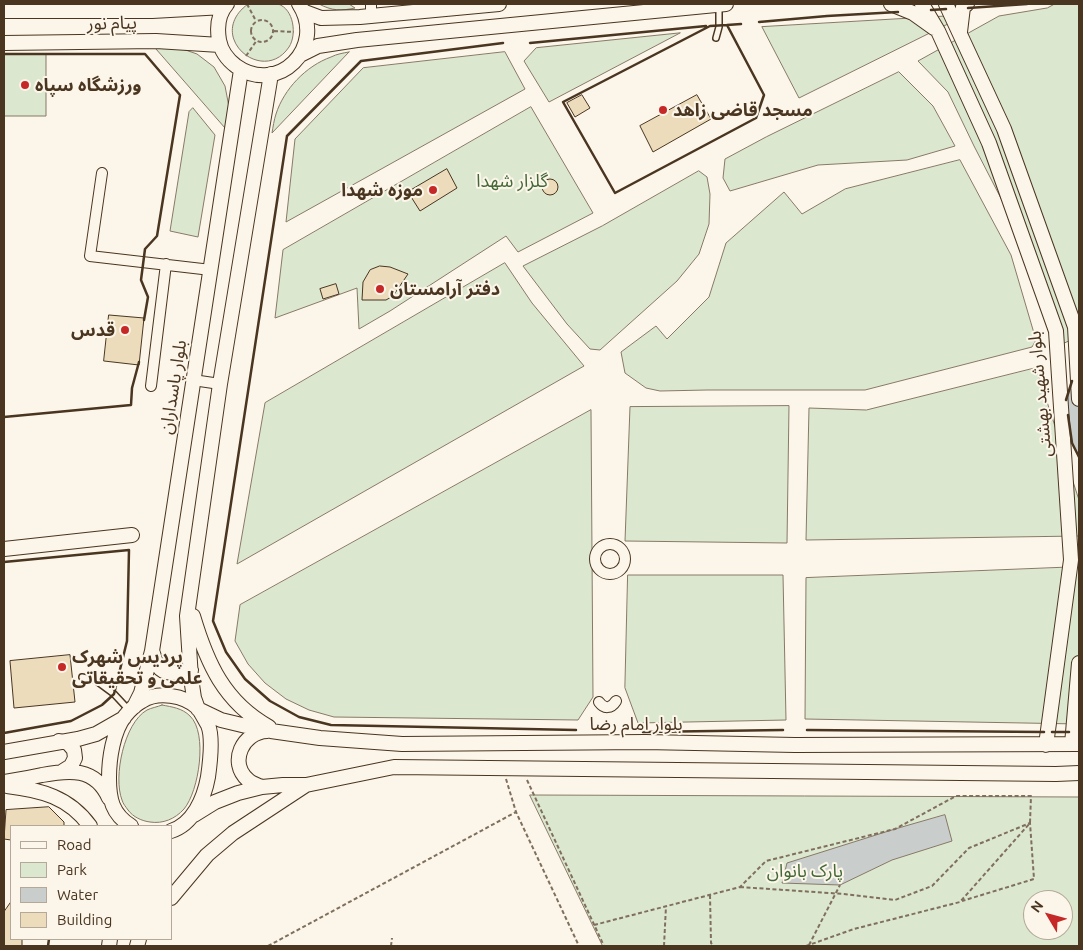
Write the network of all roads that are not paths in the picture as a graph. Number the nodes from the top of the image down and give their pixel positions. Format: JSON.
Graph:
{"nodes":[{"id":1,"x":499,"y":4,"type":"edge"},
{"id":2,"x":722,"y":4,"type":"edge"},
{"id":3,"x":891,"y":4,"type":"edge"},
{"id":4,"x":922,"y":4,"type":"edge"},
{"id":5,"x":946,"y":4,"type":"edge"},
{"id":6,"x":967,"y":4,"type":"edge"},
{"id":7,"x":226,"y":5,"type":"edge"},
{"id":8,"x":183,"y":6,"type":"edge"},
{"id":9,"x":302,"y":8,"type":"edge"},
{"id":10,"x":371,"y":10,"type":"edge"},
{"id":11,"x":4,"y":11,"type":"edge"},
{"id":12,"x":938,"y":31,"type":"junction"},
{"id":13,"x":960,"y":33,"type":"junction"},
{"id":14,"x":716,"y":38,"type":"dead end"},
{"id":15,"x":4,"y":43,"type":"edge"},
{"id":16,"x":220,"y":45,"type":"junction"},
{"id":17,"x":302,"y":54,"type":"junction"},
{"id":18,"x":241,"y":70,"type":"junction"},
{"id":19,"x":272,"y":74,"type":"junction"},
{"id":20,"x":102,"y":173,"type":"dead end"},
{"id":21,"x":166,"y":264,"type":"junction"},
{"id":22,"x":211,"y":270,"type":"junction"},
{"id":23,"x":193,"y":380,"type":"junction"},
{"id":24,"x":220,"y":384,"type":"junction"},
{"id":25,"x":151,"y":386,"type":"dead end"},
{"id":26,"x":1079,"y":399,"type":"edge"},
{"id":27,"x":132,"y":535,"type":"dead end"},
{"id":28,"x":4,"y":549,"type":"edge"},
{"id":29,"x":189,"y":603,"type":"junction"},
{"id":30,"x":152,"y":651,"type":"junction"},
{"id":31,"x":1079,"y":663,"type":"edge"},
{"id":32,"x":191,"y":670,"type":"junction"},
{"id":33,"x":82,"y":677,"type":"dead end"},
{"id":34,"x":616,"y":701,"type":"dead end"},
{"id":35,"x":599,"y":702,"type":"dead end"},
{"id":36,"x":198,"y":708,"type":"junction"},
{"id":37,"x":130,"y":712,"type":"junction"},
{"id":38,"x":274,"y":731,"type":"junction"},
{"id":39,"x":59,"y":741,"type":"junction"},
{"id":40,"x":1076,"y":744,"type":"edge"},
{"id":41,"x":1046,"y":745,"type":"junction"},
{"id":42,"x":4,"y":752,"type":"edge"},
{"id":43,"x":63,"y":771,"type":"junction"},
{"id":44,"x":1079,"y":773,"type":"edge"},
{"id":45,"x":4,"y":784,"type":"edge"},
{"id":46,"x":306,"y":785,"type":"junction"},
{"id":47,"x":262,"y":787,"type":"junction"},
{"id":48,"x":111,"y":805,"type":"junction"},
{"id":49,"x":194,"y":815,"type":"junction"},
{"id":50,"x":89,"y":825,"type":"edge"},
{"id":51,"x":117,"y":825,"type":"edge"},
{"id":52,"x":129,"y":825,"type":"edge"},
{"id":53,"x":174,"y":832,"type":"edge"},
{"id":54,"x":172,"y":897,"type":"edge"}],
"edges":[{"from":1,"to":10,"type":"main road"},
{"from":2,"to":14,"type":"lane"},
{"from":2,"to":17,"type":"main road"},
{"from":3,"to":12,"type":"main road"},
{"from":4,"to":12,"type":"main road","name":"بلوار شهید بهشتی"},
{"from":5,"to":13,"type":"main road"},
{"from":6,"to":13,"type":"main road"},
{"from":7,"to":8,"type":"main road","name":"پیام نور"},
{"from":7,"to":16,"type":"main road"},
{"from":8,"to":11,"type":"main road","name":"پیام نور"},
{"from":9,"to":10,"type":"main road"},
{"from":9,"to":17,"type":"main road"},
{"from":12,"to":41,"type":"main road","name":"بلوار شهید بهشتی"},
{"from":13,"to":26,"type":"main road"},
{"from":15,"to":16,"type":"main road","name":"پیام نور"},
{"from":16,"to":18,"type":"main road"},
{"from":17,"to":19,"type":"main road"},
{"from":18,"to":19,"type":"main road"},
{"from":18,"to":22,"type":"main road","name":"بلوار پاسداران"},
{"from":19,"to":24,"type":"main road"},
{"from":20,"to":21,"type":"street"},
{"from":21,"to":22,"type":"street"},
{"from":21,"to":25,"type":"street"},
{"from":22,"to":23,"type":"main road","name":"بلوار پاسداران"},
{"from":23,"to":24,"type":"street"},
{"from":23,"to":30,"type":"main road","name":"بلوار پاسداران"},
{"from":24,"to":29,"type":"main road"},
{"from":27,"to":28,"type":"main road"},
{"from":29,"to":32,"type":"main road"},
{"from":29,"to":38,"type":"main road"},
{"from":30,"to":32,"type":"main road"},
{"from":30,"to":37,"type":"main road","name":"بلوار پاسداران"},
{"from":31,"to":40,"type":"main road"},
{"from":32,"to":36,"type":"main road"},
{"from":33,"to":37,"type":"lane"},
{"from":34,"to":35,"type":"street"},
{"from":36,"to":37,"type":"main road","name":"بلوار امام رضا"},
{"from":36,"to":38,"type":"main road","name":"بلوار امام رضا"},
{"from":36,"to":49,"type":"main road"},
{"from":37,"to":39,"type":"main road","name":"بلوار امام رضا"},
{"from":37,"to":48,"type":"main road","name":"بلوار پاسداران"},
{"from":38,"to":41,"type":"main road","name":"بلوار امام رضا"},
{"from":38,"to":47,"type":"main road"},
{"from":39,"to":42,"type":"main road","name":"بلوار امام رضا"},
{"from":39,"to":43,"type":"main road"},
{"from":40,"to":41,"type":"main road","name":"بلوار امام رضا"},
{"from":43,"to":45,"type":"main road"},
{"from":43,"to":48,"type":"main road"},
{"from":44,"to":46,"type":"main road"},
{"from":45,"to":50,"type":"main road"},
{"from":46,"to":47,"type":"main road"},
{"from":46,"to":54,"type":"main road"},
{"from":47,"to":49,"type":"main road"},
{"from":48,"to":51,"type":"main road"},
{"from":48,"to":52,"type":"main road"},
{"from":49,"to":53,"type":"main road"}]}
